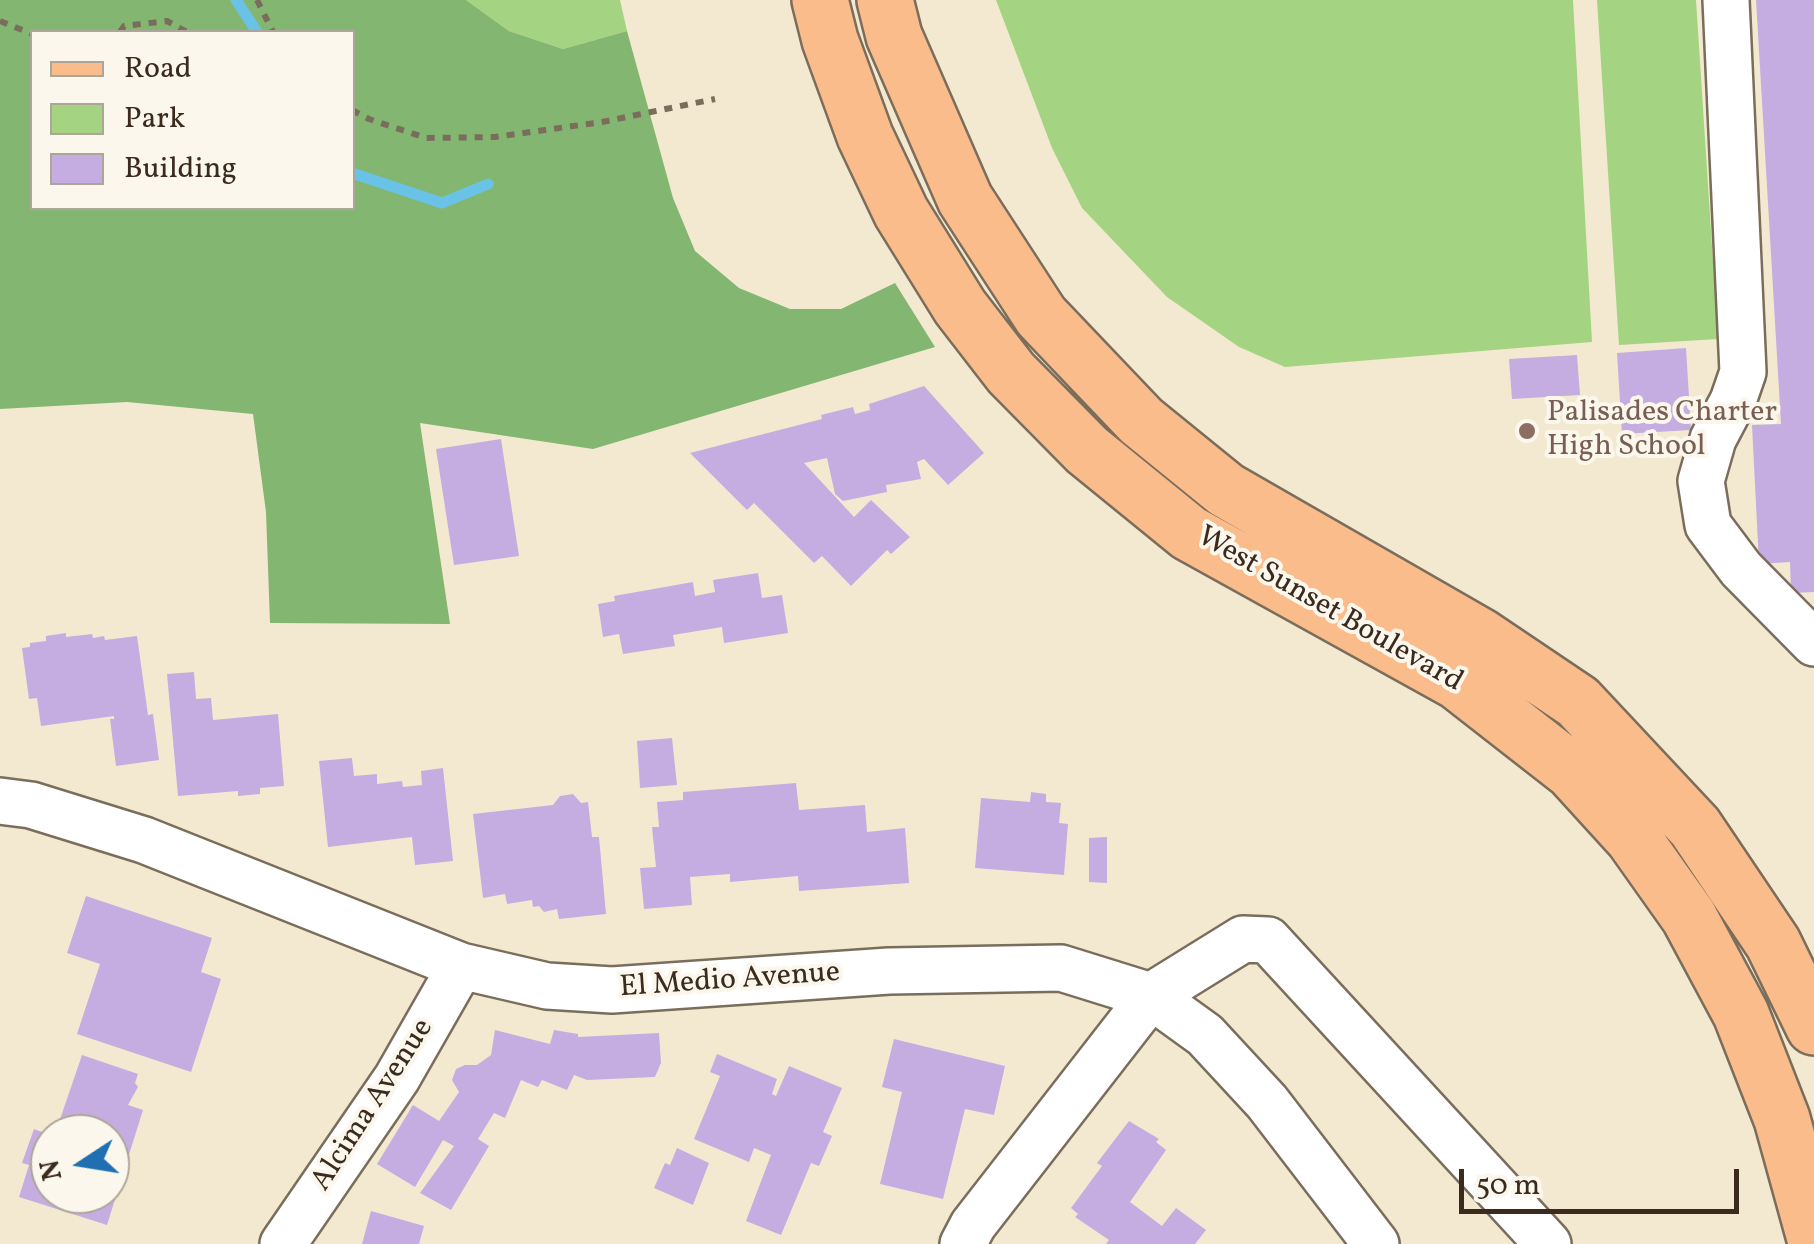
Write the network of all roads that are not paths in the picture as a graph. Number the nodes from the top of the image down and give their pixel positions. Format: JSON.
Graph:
{"nodes":[{"id":1,"x":820,"y":0,"type":"edge"},
{"id":2,"x":885,"y":0,"type":"edge"},
{"id":3,"x":1726,"y":0,"type":"edge"},
{"id":4,"x":1814,"y":644,"type":"edge"},
{"id":5,"x":0,"y":801,"type":"edge"},
{"id":6,"x":461,"y":966,"type":"junction"},
{"id":7,"x":1151,"y":996,"type":"junction"},
{"id":8,"x":1814,"y":1028,"type":"edge"},
{"id":9,"x":1814,"y":1235,"type":"edge"},
{"id":10,"x":283,"y":1244,"type":"edge"},
{"id":11,"x":962,"y":1244,"type":"edge"},
{"id":12,"x":1376,"y":1244,"type":"edge"},
{"id":13,"x":1548,"y":1244,"type":"edge"}],
"edges":[{"from":1,"to":9,"type":"main road","name":"West Sunset Boulevard"},
{"from":2,"to":8,"type":"main road","name":"West Sunset Boulevard"},
{"from":3,"to":4,"type":"street"},
{"from":5,"to":6,"type":"street","name":"El Medio Avenue"},
{"from":6,"to":7,"type":"street","name":"El Medio Avenue"},
{"from":6,"to":10,"type":"street","name":"Alcima Avenue"},
{"from":7,"to":11,"type":"street"},
{"from":7,"to":12,"type":"street","name":"El Medio Avenue"},
{"from":7,"to":13,"type":"street"}]}
